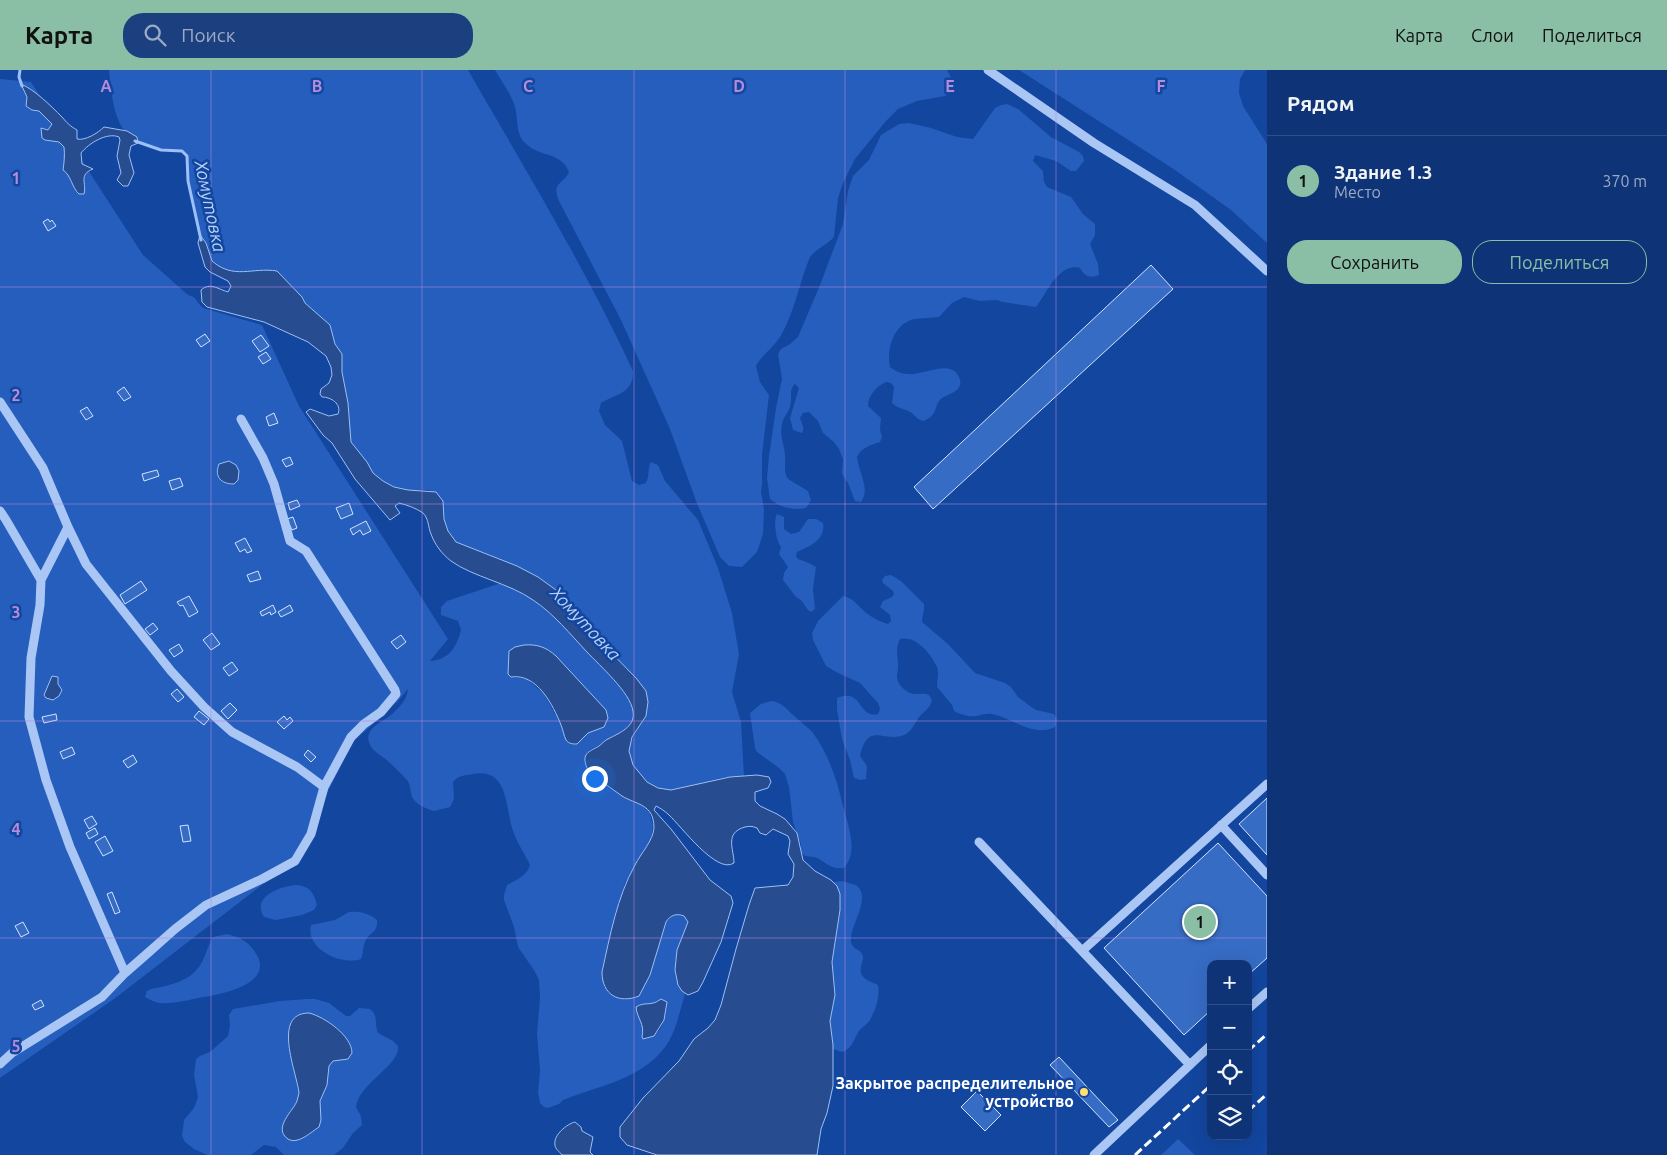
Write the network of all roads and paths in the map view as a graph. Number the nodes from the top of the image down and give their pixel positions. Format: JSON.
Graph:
{"nodes":[{"id":1,"x":988,"y":70,"type":"edge"},
{"id":2,"x":1267,"y":271,"type":"edge"},
{"id":3,"x":0,"y":402,"type":"edge"},
{"id":4,"x":241,"y":420,"type":"dead end"},
{"id":5,"x":0,"y":511,"type":"edge"},
{"id":6,"x":68,"y":527,"type":"junction"},
{"id":7,"x":40,"y":580,"type":"junction"},
{"id":8,"x":1267,"y":784,"type":"edge"},
{"id":9,"x":324,"y":788,"type":"junction"},
{"id":10,"x":1221,"y":825,"type":"junction"},
{"id":11,"x":979,"y":842,"type":"dead end"},
{"id":12,"x":1267,"y":875,"type":"edge"},
{"id":13,"x":1082,"y":951,"type":"junction"},
{"id":14,"x":125,"y":973,"type":"junction"},
{"id":15,"x":1267,"y":992,"type":"edge"},
{"id":16,"x":1252,"y":1006,"type":"edge"},
{"id":17,"x":1207,"y":1049,"type":"edge"},
{"id":18,"x":0,"y":1064,"type":"edge"},
{"id":19,"x":1190,"y":1065,"type":"junction"},
{"id":20,"x":1094,"y":1155,"type":"edge"}],
"edges":[{"from":1,"to":2,"type":"street"},
{"from":3,"to":6,"type":"street"},
{"from":4,"to":9,"type":"street"},
{"from":5,"to":7,"type":"street"},
{"from":6,"to":7,"type":"street"},
{"from":6,"to":9,"type":"street"},
{"from":7,"to":14,"type":"street"},
{"from":8,"to":10,"type":"street"},
{"from":9,"to":14,"type":"street"},
{"from":10,"to":12,"type":"street"},
{"from":10,"to":13,"type":"street"},
{"from":11,"to":13,"type":"street"},
{"from":13,"to":19,"type":"street"},
{"from":14,"to":18,"type":"street"},
{"from":15,"to":16,"type":"street"},
{"from":17,"to":19,"type":"street"},
{"from":19,"to":20,"type":"street"}]}
